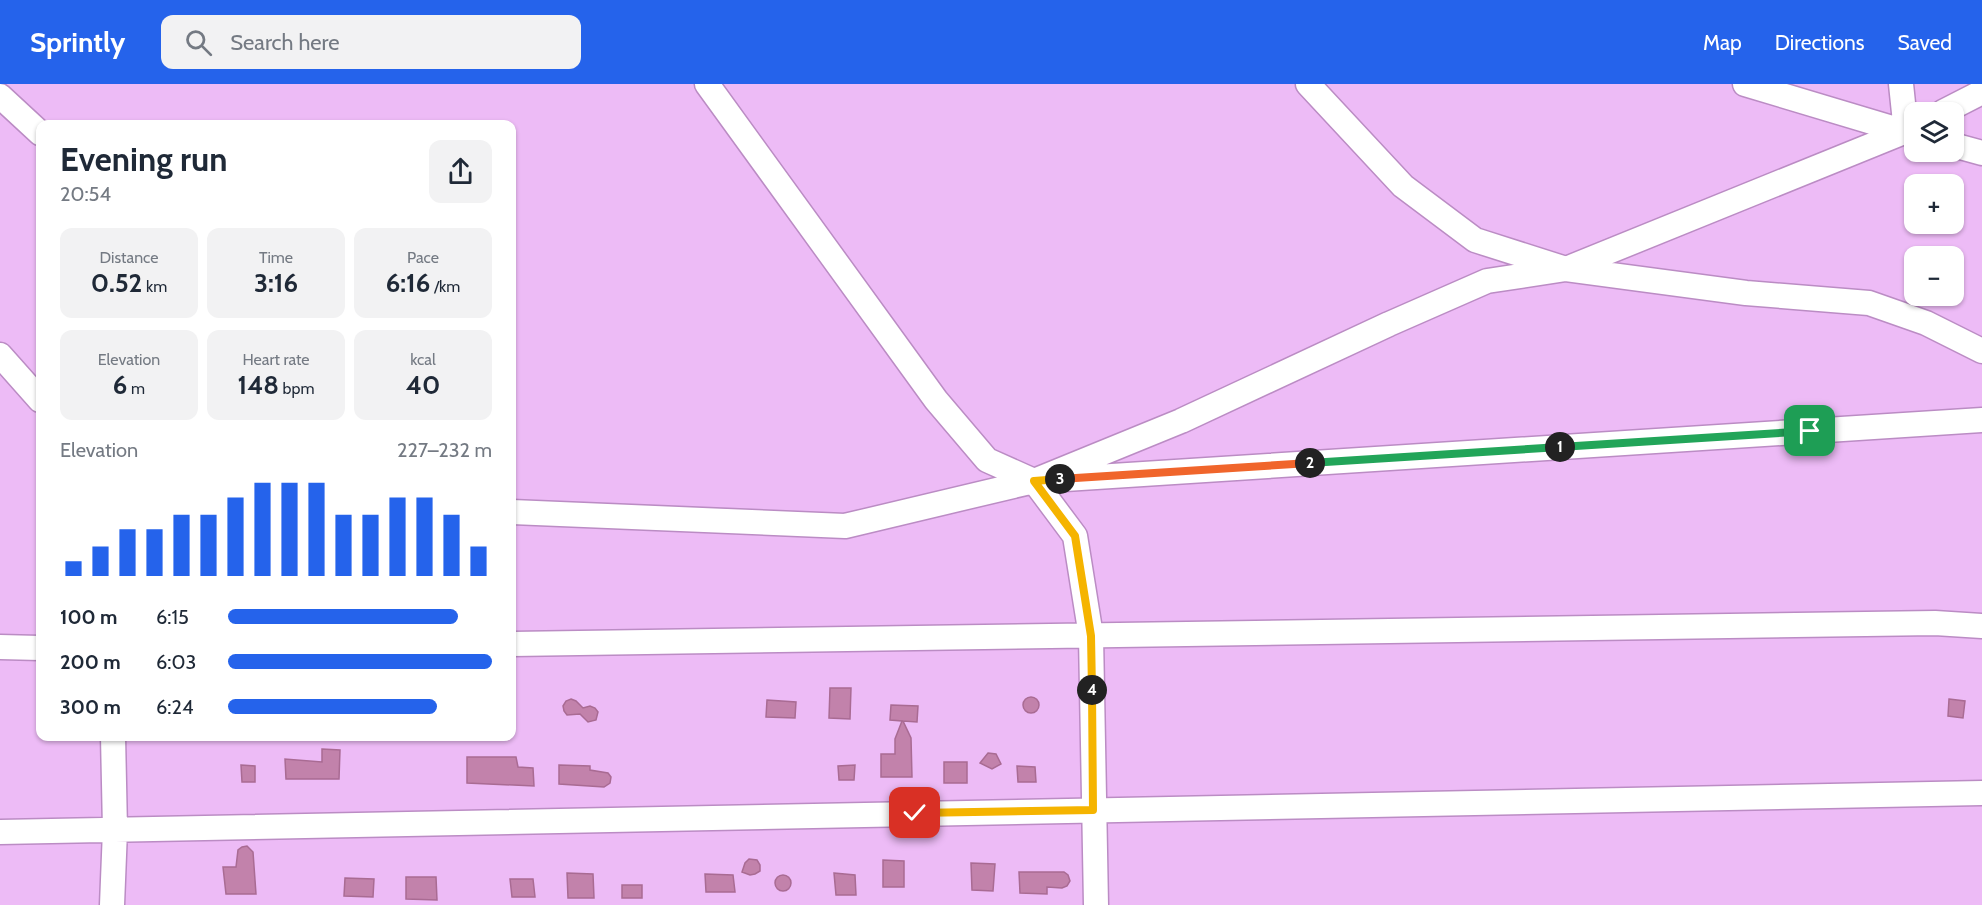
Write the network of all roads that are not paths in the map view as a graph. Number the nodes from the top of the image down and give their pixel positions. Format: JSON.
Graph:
{"nodes":[{"id":1,"x":707,"y":84,"type":"edge"},
{"id":2,"x":1308,"y":84,"type":"edge"},
{"id":3,"x":1745,"y":84,"type":"edge"},
{"id":4,"x":1901,"y":84,"type":"edge"},
{"id":5,"x":1982,"y":92,"type":"edge"},
{"id":6,"x":0,"y":96,"type":"edge"},
{"id":7,"x":1905,"y":102,"type":"edge"},
{"id":8,"x":1962,"y":102,"type":"edge"},
{"id":9,"x":36,"y":129,"type":"edge"},
{"id":10,"x":1904,"y":129,"type":"edge"},
{"id":11,"x":1904,"y":134,"type":"edge"},
{"id":12,"x":1964,"y":148,"type":"edge"},
{"id":13,"x":1982,"y":153,"type":"edge"},
{"id":14,"x":1566,"y":269,"type":"junction"},
{"id":15,"x":1982,"y":351,"type":"edge"},
{"id":16,"x":0,"y":354,"type":"edge"},
{"id":17,"x":0,"y":376,"type":"edge"},
{"id":18,"x":34,"y":393,"type":"edge"},
{"id":19,"x":1982,"y":420,"type":"edge"},
{"id":20,"x":1034,"y":481,"type":"junction"},
{"id":21,"x":516,"y":512,"type":"edge"},
{"id":22,"x":1982,"y":626,"type":"edge"},
{"id":23,"x":1091,"y":636,"type":"junction"},
{"id":24,"x":516,"y":645,"type":"edge"},
{"id":25,"x":0,"y":647,"type":"edge"},
{"id":26,"x":36,"y":648,"type":"edge"},
{"id":27,"x":113,"y":741,"type":"edge"},
{"id":28,"x":1982,"y":793,"type":"edge"},
{"id":29,"x":1093,"y":810,"type":"junction"},
{"id":30,"x":115,"y":830,"type":"junction"},
{"id":31,"x":0,"y":832,"type":"edge"},
{"id":32,"x":112,"y":905,"type":"edge"},
{"id":33,"x":1096,"y":905,"type":"edge"}],
"edges":[{"from":1,"to":20,"type":"street"},
{"from":2,"to":14,"type":"street"},
{"from":3,"to":10,"type":"street"},
{"from":4,"to":7,"type":"street"},
{"from":5,"to":8,"type":"street"},
{"from":6,"to":9,"type":"street"},
{"from":11,"to":14,"type":"street"},
{"from":12,"to":13,"type":"street"},
{"from":14,"to":15,"type":"street"},
{"from":14,"to":20,"type":"street"},
{"from":16,"to":18,"type":"street"},
{"from":17,"to":18,"type":"street"},
{"from":19,"to":20,"type":"street"},
{"from":20,"to":21,"type":"street"},
{"from":20,"to":23,"type":"street"},
{"from":22,"to":23,"type":"street"},
{"from":23,"to":24,"type":"street"},
{"from":23,"to":29,"type":"street"},
{"from":25,"to":26,"type":"street"},
{"from":27,"to":30,"type":"street"},
{"from":28,"to":29,"type":"street"},
{"from":29,"to":30,"type":"street"},
{"from":29,"to":33,"type":"street"},
{"from":30,"to":31,"type":"street"},
{"from":30,"to":32,"type":"street"}]}
